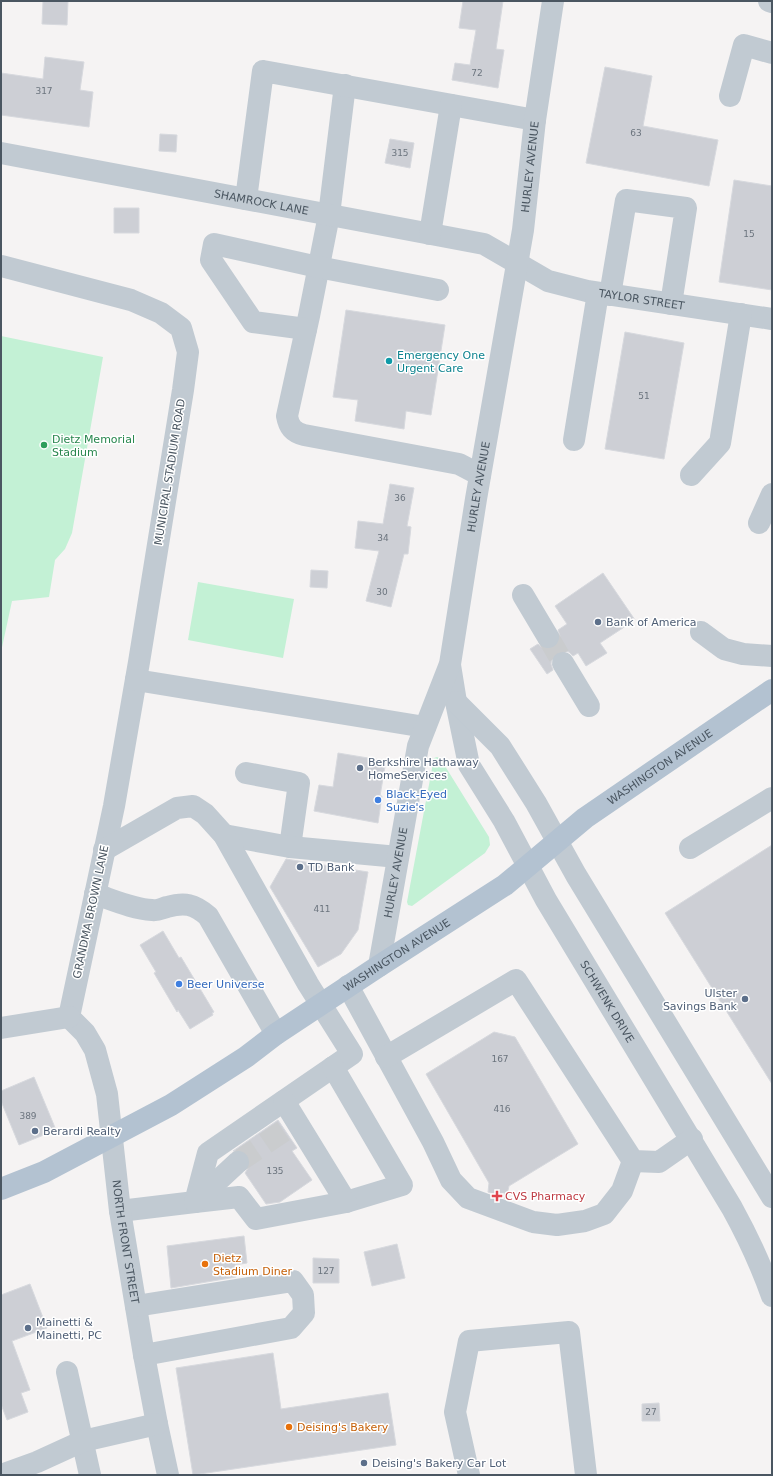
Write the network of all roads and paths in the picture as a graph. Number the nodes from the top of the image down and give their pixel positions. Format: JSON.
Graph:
{"nodes":[{"id":1,"x":553,"y":1,"type":"edge"},
{"id":2,"x":772,"y":53,"type":"edge"},
{"id":3,"x":345,"y":85,"type":"junction"},
{"id":4,"x":730,"y":96,"type":"dead end"},
{"id":5,"x":451,"y":105,"type":"junction"},
{"id":6,"x":535,"y":120,"type":"junction"},
{"id":7,"x":1,"y":153,"type":"edge"},
{"id":8,"x":246,"y":199,"type":"junction"},
{"id":9,"x":329,"y":214,"type":"junction"},
{"id":10,"x":430,"y":234,"type":"junction"},
{"id":11,"x":517,"y":263,"type":"junction"},
{"id":12,"x":1,"y":266,"type":"edge"},
{"id":13,"x":318,"y":268,"type":"junction"},
{"id":14,"x":438,"y":290,"type":"dead end"},
{"id":15,"x":604,"y":294,"type":"junction"},
{"id":16,"x":671,"y":304,"type":"junction"},
{"id":17,"x":742,"y":314,"type":"junction"},
{"id":18,"x":772,"y":319,"type":"edge"},
{"id":19,"x":306,"y":329,"type":"junction"},
{"id":20,"x":574,"y":440,"type":"dead end"},
{"id":21,"x":480,"y":475,"type":"junction"},
{"id":22,"x":691,"y":475,"type":"dead end"},
{"id":23,"x":772,"y":494,"type":"edge"},
{"id":24,"x":759,"y":523,"type":"dead end"},
{"id":25,"x":523,"y":596,"type":"dead end"},
{"id":26,"x":701,"y":632,"type":"dead end"},
{"id":27,"x":548,"y":637,"type":"tunnel mouth"},
{"id":28,"x":772,"y":656,"type":"edge"},
{"id":29,"x":564,"y":663,"type":"tunnel mouth"},
{"id":30,"x":450,"y":664,"type":"junction"},
{"id":31,"x":136,"y":680,"type":"junction"},
{"id":32,"x":772,"y":690,"type":"edge"},
{"id":33,"x":456,"y":702,"type":"junction"},
{"id":34,"x":588,"y":706,"type":"dead end"},
{"id":35,"x":425,"y":726,"type":"junction"},
{"id":36,"x":246,"y":773,"type":"dead end"},
{"id":37,"x":772,"y":798,"type":"edge"},
{"id":38,"x":114,"y":806,"type":"joint"},
{"id":39,"x":224,"y":835,"type":"junction"},
{"id":40,"x":557,"y":841,"type":"junction"},
{"id":41,"x":290,"y":847,"type":"junction"},
{"id":42,"x":690,"y":848,"type":"dead end"},
{"id":43,"x":104,"y":850,"type":"junction"},
{"id":44,"x":398,"y":857,"type":"junction"},
{"id":45,"x":528,"y":865,"type":"junction"},
{"id":46,"x":95,"y":894,"type":"junction"},
{"id":47,"x":379,"y":966,"type":"junction"},
{"id":48,"x":348,"y":986,"type":"junction"},
{"id":49,"x":321,"y":1004,"type":"junction"},
{"id":50,"x":69,"y":1017,"type":"junction"},
{"id":51,"x":1,"y":1028,"type":"edge"},
{"id":52,"x":276,"y":1034,"type":"junction"},
{"id":53,"x":376,"y":1038,"type":"junction"},
{"id":54,"x":352,"y":1054,"type":"junction"},
{"id":55,"x":386,"y":1057,"type":"junction"},
{"id":56,"x":333,"y":1067,"type":"junction"},
{"id":57,"x":284,"y":1101,"type":"junction"},
{"id":58,"x":112,"y":1136,"type":"junction"},
{"id":59,"x":692,"y":1139,"type":"junction"},
{"id":60,"x":633,"y":1161,"type":"junction"},
{"id":61,"x":238,"y":1162,"type":"tunnel mouth"},
{"id":62,"x":1,"y":1188,"type":"edge"},
{"id":63,"x":772,"y":1197,"type":"edge"},
{"id":64,"x":195,"y":1202,"type":"junction"},
{"id":65,"x":346,"y":1202,"type":"junction"},
{"id":66,"x":120,"y":1210,"type":"junction"},
{"id":67,"x":772,"y":1296,"type":"edge"},
{"id":68,"x":136,"y":1306,"type":"junction"},
{"id":69,"x":144,"y":1355,"type":"junction"},
{"id":70,"x":67,"y":1372,"type":"dead end"},
{"id":71,"x":157,"y":1424,"type":"junction"},
{"id":72,"x":83,"y":1441,"type":"junction"},
{"id":73,"x":39,"y":1469,"type":"edge"},
{"id":74,"x":1,"y":1475,"type":"edge"},
{"id":75,"x":90,"y":1475,"type":"edge"},
{"id":76,"x":168,"y":1475,"type":"edge"},
{"id":77,"x":468,"y":1475,"type":"edge"},
{"id":78,"x":586,"y":1475,"type":"edge"}],
"edges":[{"from":1,"to":6,"type":"street","name":"HURLEY AVENUE"},
{"from":2,"to":4,"type":"street"},
{"from":3,"to":5,"type":"street"},
{"from":3,"to":8,"type":"street"},
{"from":3,"to":9,"type":"street"},
{"from":5,"to":6,"type":"street"},
{"from":5,"to":10,"type":"street"},
{"from":6,"to":11,"type":"street","name":"HURLEY AVENUE"},
{"from":7,"to":8,"type":"street","name":"SHAMROCK LANE"},
{"from":8,"to":9,"type":"street","name":"SHAMROCK LANE"},
{"from":9,"to":10,"type":"street","name":"SHAMROCK LANE"},
{"from":9,"to":13,"type":"street"},
{"from":10,"to":11,"type":"street","name":"SHAMROCK LANE"},
{"from":11,"to":15,"type":"street","name":"TAYLOR STREET"},
{"from":11,"to":21,"type":"street","name":"HURLEY AVENUE"},
{"from":12,"to":31,"type":"street","name":"MUNICIPAL STADIUM ROAD"},
{"from":13,"to":14,"type":"street"},
{"from":13,"to":19,"type":"street"},
{"from":13,"to":19,"type":"street"},
{"from":15,"to":16,"type":"street","name":"TAYLOR STREET"},
{"from":15,"to":16,"type":"street"},
{"from":15,"to":20,"type":"street"},
{"from":16,"to":17,"type":"street","name":"TAYLOR STREET"},
{"from":17,"to":18,"type":"street","name":"TAYLOR STREET"},
{"from":17,"to":22,"type":"street"},
{"from":19,"to":21,"type":"street"},
{"from":21,"to":30,"type":"street","name":"HURLEY AVENUE"},
{"from":23,"to":24,"type":"street"},
{"from":25,"to":27,"type":"street"},
{"from":26,"to":28,"type":"street"},
{"from":29,"to":34,"type":"street"},
{"from":30,"to":33,"type":"street","name":"SCHWENK DRIVE"},
{"from":30,"to":35,"type":"street","name":"HURLEY AVENUE"},
{"from":31,"to":35,"type":"street"},
{"from":31,"to":38,"type":"street","name":"MUNICIPAL STADIUM ROAD"},
{"from":32,"to":40,"type":"main road","name":"WASHINGTON AVENUE"},
{"from":33,"to":40,"type":"street"},
{"from":33,"to":45,"type":"street","name":"SCHWENK DRIVE"},
{"from":35,"to":44,"type":"street","name":"HURLEY AVENUE"},
{"from":36,"to":41,"type":"street"},
{"from":37,"to":42,"type":"street"},
{"from":38,"to":43,"type":"street","name":"GRANDMA BROWN LANE"},
{"from":39,"to":41,"type":"street"},
{"from":39,"to":43,"type":"street"},
{"from":39,"to":49,"type":"street"},
{"from":40,"to":45,"type":"main road","name":"WASHINGTON AVENUE"},
{"from":40,"to":63,"type":"street"},
{"from":41,"to":44,"type":"street"},
{"from":43,"to":46,"type":"street","name":"GRANDMA BROWN LANE"},
{"from":44,"to":47,"type":"street","name":"HURLEY AVENUE"},
{"from":45,"to":47,"type":"main road","name":"WASHINGTON AVENUE"},
{"from":45,"to":59,"type":"street","name":"SCHWENK DRIVE"},
{"from":46,"to":50,"type":"street","name":"GRANDMA BROWN LANE"},
{"from":46,"to":52,"type":"street"},
{"from":47,"to":48,"type":"main road","name":"WASHINGTON AVENUE"},
{"from":48,"to":49,"type":"main road","name":"WASHINGTON AVENUE"},
{"from":48,"to":53,"type":"street"},
{"from":49,"to":52,"type":"main road","name":"WASHINGTON AVENUE"},
{"from":49,"to":54,"type":"street"},
{"from":50,"to":51,"type":"street"},
{"from":50,"to":58,"type":"street","name":"NORTH FRONT STREET"},
{"from":52,"to":58,"type":"main road","name":"WASHINGTON AVENUE"},
{"from":53,"to":54,"type":"street"},
{"from":53,"to":55,"type":"street"},
{"from":54,"to":56,"type":"street"},
{"from":55,"to":60,"type":"street"},
{"from":55,"to":60,"type":"street"},
{"from":56,"to":57,"type":"street"},
{"from":56,"to":65,"type":"street"},
{"from":57,"to":64,"type":"street"},
{"from":57,"to":65,"type":"street"},
{"from":58,"to":62,"type":"main road","name":"WASHINGTON AVENUE"},
{"from":58,"to":66,"type":"street","name":"NORTH FRONT STREET"},
{"from":59,"to":60,"type":"street"},
{"from":59,"to":67,"type":"street","name":"SCHWENK DRIVE"},
{"from":61,"to":64,"type":"street"},
{"from":64,"to":65,"type":"street"},
{"from":64,"to":66,"type":"street"},
{"from":66,"to":68,"type":"street","name":"NORTH FRONT STREET"},
{"from":68,"to":69,"type":"street","name":"NORTH FRONT STREET"},
{"from":68,"to":69,"type":"street"},
{"from":69,"to":71,"type":"street","name":"NORTH FRONT STREET"},
{"from":70,"to":72,"type":"street"},
{"from":71,"to":72,"type":"street"},
{"from":71,"to":76,"type":"street","name":"NORTH FRONT STREET"},
{"from":72,"to":73,"type":"street"},
{"from":72,"to":75,"type":"street"},
{"from":73,"to":74,"type":"street"},
{"from":77,"to":78,"type":"street"}]}
